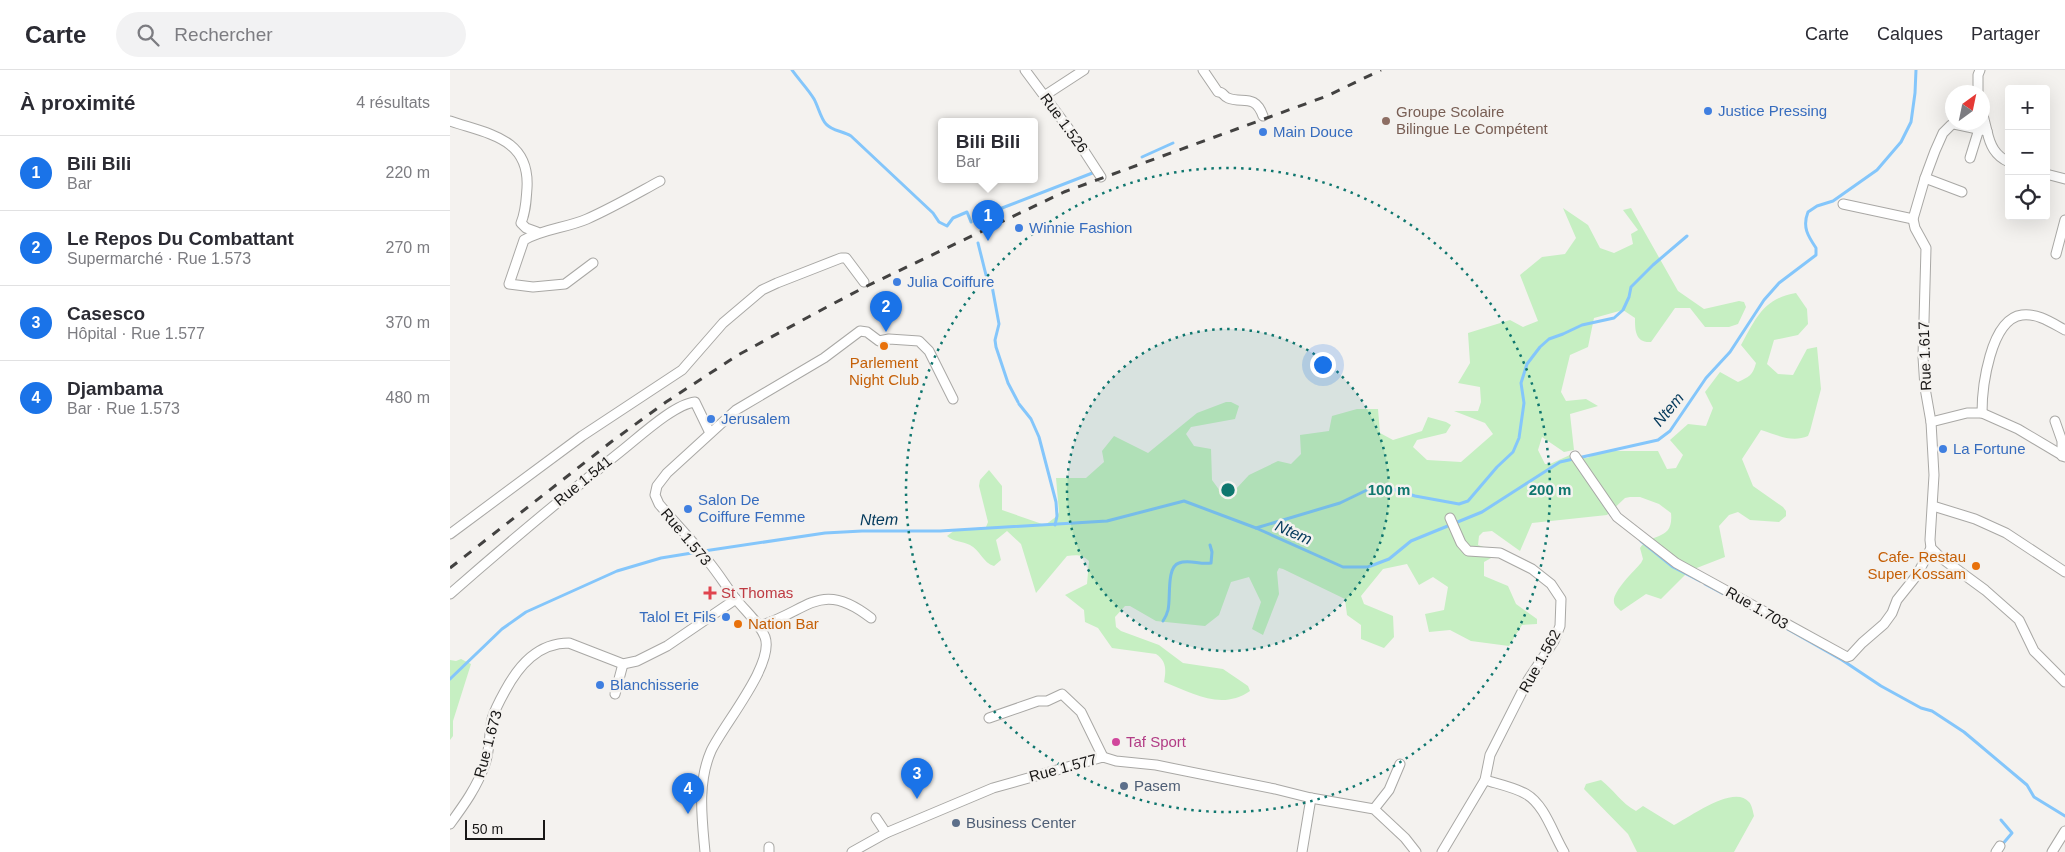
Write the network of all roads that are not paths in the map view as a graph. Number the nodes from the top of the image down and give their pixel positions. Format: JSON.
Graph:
{"nodes":[{"id":1,"x":1025,"y":70,"type":"edge"},
{"id":2,"x":1084,"y":70,"type":"edge"},
{"id":3,"x":1203,"y":70,"type":"edge"},
{"id":4,"x":1980,"y":70,"type":"edge"},
{"id":5,"x":1978,"y":85,"type":"edge"},
{"id":6,"x":1044,"y":96,"type":"junction"},
{"id":7,"x":1263,"y":116,"type":"dead end"},
{"id":8,"x":450,"y":121,"type":"edge"},
{"id":9,"x":1946,"y":130,"type":"edge"},
{"id":10,"x":1983,"y":130,"type":"joint"},
{"id":11,"x":1970,"y":158,"type":"dead end"},
{"id":12,"x":2005,"y":159,"type":"edge"},
{"id":13,"x":2050,"y":175,"type":"edge"},
{"id":14,"x":1101,"y":177,"type":"dead end"},
{"id":15,"x":1925,"y":178,"type":"junction"},
{"id":16,"x":2065,"y":179,"type":"edge"},
{"id":17,"x":660,"y":181,"type":"dead end"},
{"id":18,"x":1962,"y":192,"type":"dead end"},
{"id":19,"x":1843,"y":204,"type":"dead end"},
{"id":20,"x":1913,"y":219,"type":"junction"},
{"id":21,"x":2065,"y":220,"type":"edge"},
{"id":22,"x":537,"y":232,"type":"junction"},
{"id":23,"x":2056,"y":254,"type":"dead end"},
{"id":24,"x":593,"y":262,"type":"dead end"},
{"id":25,"x":864,"y":282,"type":"dead end"},
{"id":26,"x":2065,"y":330,"type":"edge"},
{"id":27,"x":953,"y":399,"type":"dead end"},
{"id":28,"x":1982,"y":413,"type":"junction"},
{"id":29,"x":2055,"y":421,"type":"dead end"},
{"id":30,"x":1931,"y":422,"type":"junction"},
{"id":31,"x":710,"y":433,"type":"junction"},
{"id":32,"x":1575,"y":456,"type":"dead end"},
{"id":33,"x":2064,"y":456,"type":"edge"},
{"id":34,"x":1933,"y":506,"type":"junction"},
{"id":35,"x":1450,"y":518,"type":"dead end"},
{"id":36,"x":450,"y":534,"type":"edge"},
{"id":37,"x":1931,"y":548,"type":"junction"},
{"id":38,"x":2065,"y":572,"type":"edge"},
{"id":39,"x":450,"y":594,"type":"edge"},
{"id":40,"x":736,"y":600,"type":"junction"},
{"id":41,"x":871,"y":618,"type":"dead end"},
{"id":42,"x":758,"y":626,"type":"junction"},
{"id":43,"x":623,"y":664,"type":"junction"},
{"id":44,"x":2065,"y":682,"type":"edge"},
{"id":45,"x":615,"y":694,"type":"dead end"},
{"id":46,"x":989,"y":718,"type":"dead end"},
{"id":47,"x":1103,"y":757,"type":"junction"},
{"id":48,"x":1400,"y":764,"type":"dead end"},
{"id":49,"x":1485,"y":780,"type":"junction"},
{"id":50,"x":1311,"y":798,"type":"junction"},
{"id":51,"x":1374,"y":809,"type":"junction"},
{"id":52,"x":876,"y":818,"type":"dead end"},
{"id":53,"x":450,"y":824,"type":"edge"},
{"id":54,"x":2065,"y":831,"type":"edge"},
{"id":55,"x":886,"y":832,"type":"junction"},
{"id":56,"x":1557,"y":840,"type":"junction"},
{"id":57,"x":705,"y":852,"type":"edge"},
{"id":58,"x":852,"y":852,"type":"edge"},
{"id":59,"x":1302,"y":852,"type":"edge"},
{"id":60,"x":1416,"y":852,"type":"edge"},
{"id":61,"x":1442,"y":852,"type":"edge"},
{"id":62,"x":1554,"y":852,"type":"edge"},
{"id":63,"x":1564,"y":852,"type":"edge"},
{"id":64,"x":2052,"y":852,"type":"edge"}],
"edges":[{"from":1,"to":6,"type":"street","name":"Rue 1.526"},
{"from":2,"to":6,"type":"street"},
{"from":3,"to":7,"type":"street"},
{"from":4,"to":5,"type":"street"},
{"from":6,"to":14,"type":"street","name":"Rue 1.526"},
{"from":8,"to":22,"type":"street"},
{"from":9,"to":15,"type":"street"},
{"from":10,"to":11,"type":"street"},
{"from":10,"to":12,"type":"street"},
{"from":13,"to":16,"type":"street"},
{"from":15,"to":18,"type":"street"},
{"from":15,"to":20,"type":"street"},
{"from":17,"to":22,"type":"street"},
{"from":19,"to":20,"type":"street"},
{"from":20,"to":30,"type":"street","name":"Rue 1.617"},
{"from":21,"to":23,"type":"street"},
{"from":22,"to":24,"type":"street"},
{"from":25,"to":36,"type":"street"},
{"from":26,"to":28,"type":"street"},
{"from":27,"to":31,"type":"street","name":"Rue 1.573"},
{"from":28,"to":30,"type":"street"},
{"from":28,"to":33,"type":"street"},
{"from":29,"to":33,"type":"street"},
{"from":30,"to":34,"type":"street","name":"Rue 1.617"},
{"from":31,"to":39,"type":"street","name":"Rue 1.541"},
{"from":31,"to":40,"type":"street","name":"Rue 1.573"},
{"from":32,"to":37,"type":"street","name":"Rue 1.703"},
{"from":34,"to":37,"type":"street","name":"Rue 1.617"},
{"from":34,"to":38,"type":"street"},
{"from":35,"to":49,"type":"street","name":"Rue 1.562"},
{"from":37,"to":44,"type":"street"},
{"from":40,"to":42,"type":"street","name":"Rue 1.573"},
{"from":40,"to":43,"type":"street"},
{"from":41,"to":42,"type":"street"},
{"from":42,"to":57,"type":"street","name":"Rue 1.573"},
{"from":43,"to":45,"type":"street"},
{"from":43,"to":53,"type":"street","name":"Rue 1.673"},
{"from":46,"to":47,"type":"street"},
{"from":47,"to":50,"type":"street","name":"Rue 1.577"},
{"from":47,"to":55,"type":"street","name":"Rue 1.577"},
{"from":48,"to":51,"type":"street"},
{"from":49,"to":56,"type":"street"},
{"from":49,"to":61,"type":"street","name":"Rue 1.562"},
{"from":50,"to":51,"type":"street","name":"Rue 1.577"},
{"from":50,"to":59,"type":"street"},
{"from":51,"to":60,"type":"street"},
{"from":52,"to":55,"type":"street"},
{"from":54,"to":64,"type":"street"},
{"from":55,"to":58,"type":"street","name":"Rue 1.577"},
{"from":56,"to":62,"type":"street"},
{"from":56,"to":63,"type":"street"}]}
